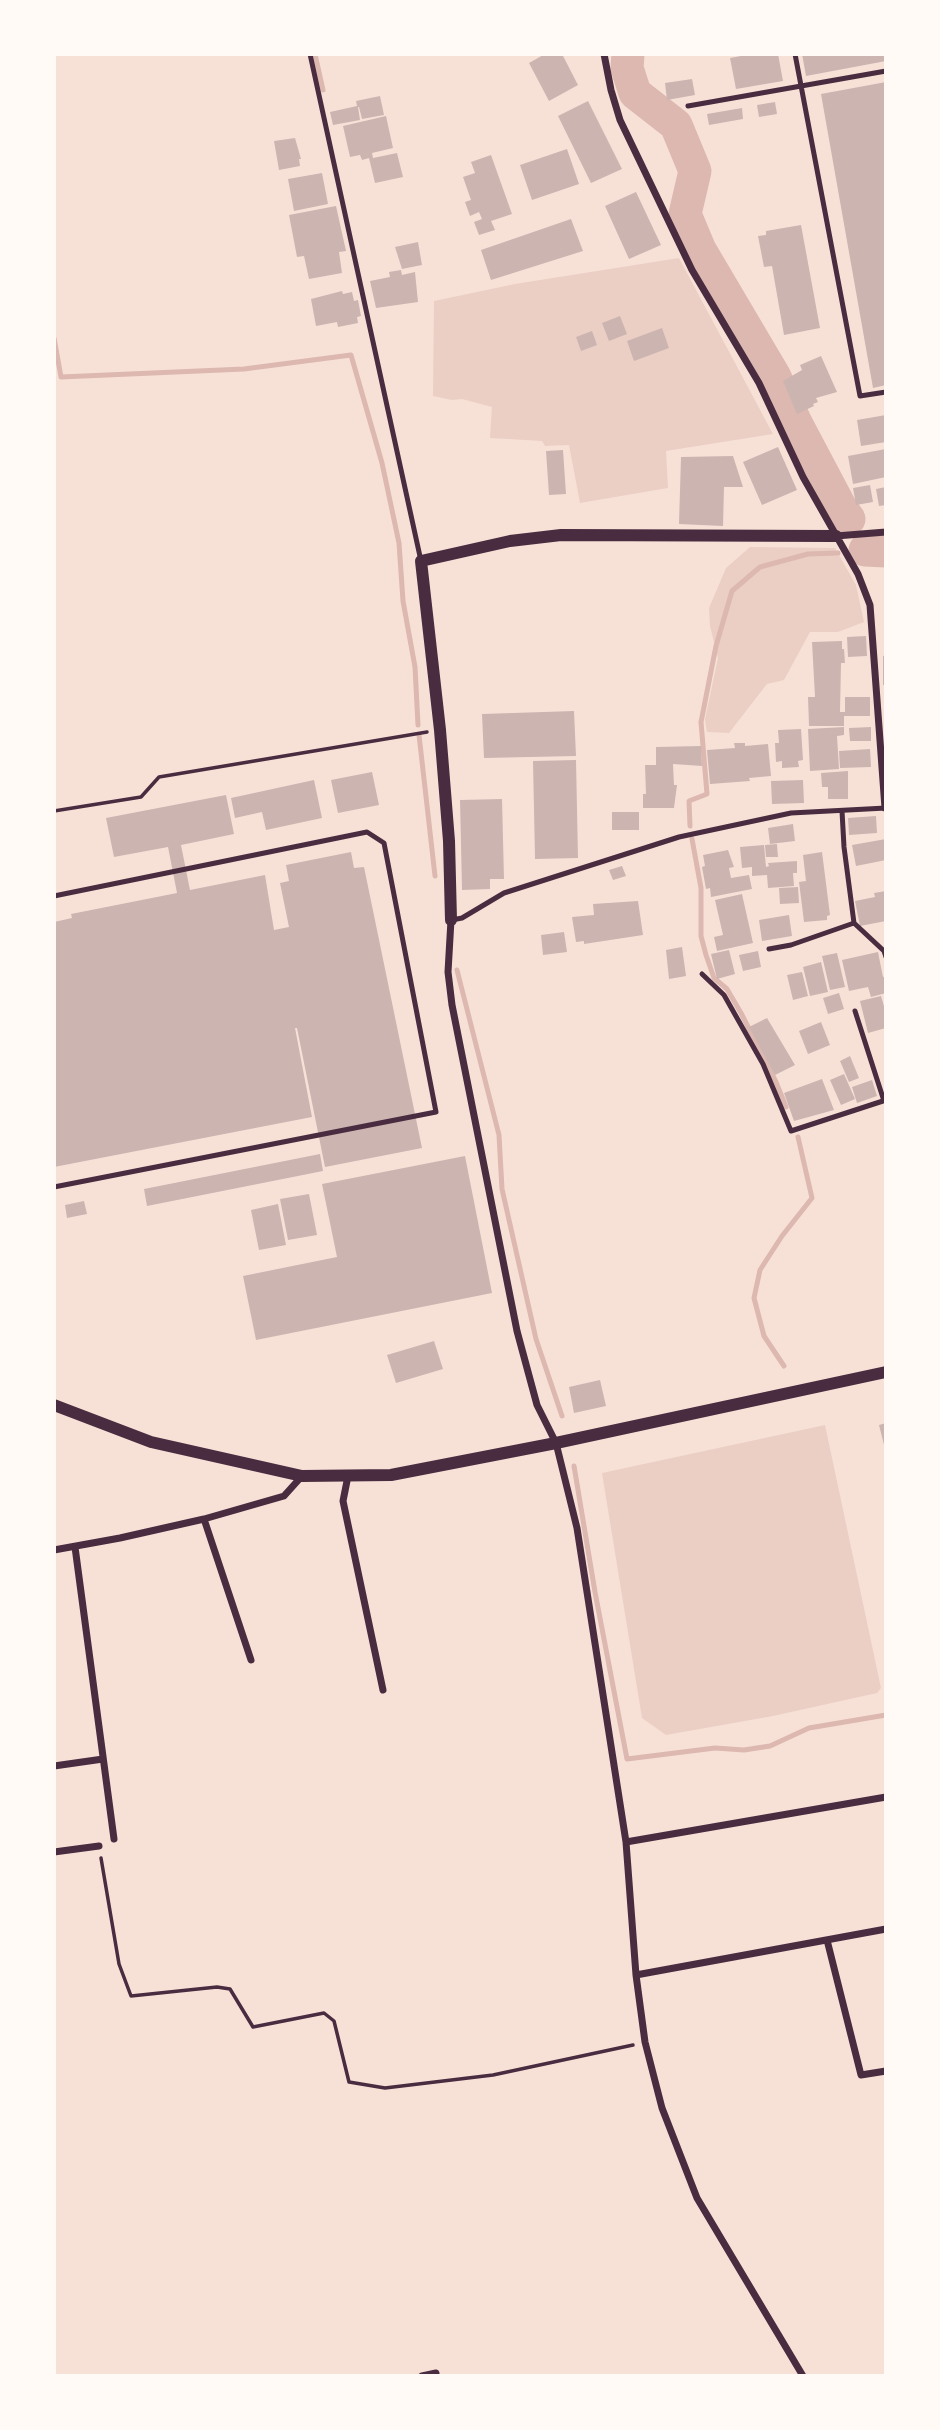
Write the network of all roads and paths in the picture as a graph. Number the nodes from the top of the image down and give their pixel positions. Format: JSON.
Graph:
{"nodes":[{"id":1,"x":310,"y":54,"type":"edge"},
{"id":2,"x":604,"y":54,"type":"edge"},
{"id":3,"x":795,"y":54,"type":"edge"},
{"id":4,"x":886,"y":71,"type":"edge"},
{"id":5,"x":800,"y":86,"type":"junction"},
{"id":6,"x":688,"y":106,"type":"dead end"},
{"id":7,"x":886,"y":392,"type":"edge"},
{"id":8,"x":886,"y":532,"type":"edge"},
{"id":9,"x":835,"y":536,"type":"junction"},
{"id":10,"x":421,"y":561,"type":"junction"},
{"id":11,"x":440,"y":730,"type":"junction"},
{"id":12,"x":885,"y":808,"type":"edge"},
{"id":13,"x":54,"y":811,"type":"edge"},
{"id":14,"x":842,"y":811,"type":"junction"},
{"id":15,"x":54,"y":896,"type":"edge"},
{"id":16,"x":450,"y":920,"type":"junction"},
{"id":17,"x":854,"y":923,"type":"junction"},
{"id":18,"x":769,"y":949,"type":"dead end"},
{"id":19,"x":885,"y":953,"type":"edge"},
{"id":20,"x":702,"y":974,"type":"dead end"},
{"id":21,"x":855,"y":1011,"type":"dead end"},
{"id":22,"x":885,"y":1101,"type":"edge"},
{"id":23,"x":54,"y":1188,"type":"edge"},
{"id":24,"x":886,"y":1372,"type":"edge"},
{"id":25,"x":54,"y":1405,"type":"edge"},
{"id":26,"x":556,"y":1443,"type":"junction"},
{"id":27,"x":302,"y":1476,"type":"junction"},
{"id":28,"x":348,"y":1476,"type":"junction"},
{"id":29,"x":204,"y":1518,"type":"junction"},
{"id":30,"x":75,"y":1547,"type":"junction"},
{"id":31,"x":54,"y":1550,"type":"edge"},
{"id":32,"x":251,"y":1660,"type":"dead end"},
{"id":33,"x":383,"y":1690,"type":"dead end"},
{"id":34,"x":103,"y":1759,"type":"junction"},
{"id":35,"x":54,"y":1766,"type":"edge"},
{"id":36,"x":886,"y":1797,"type":"edge"},
{"id":37,"x":114,"y":1839,"type":"dead end"},
{"id":38,"x":626,"y":1842,"type":"junction"},
{"id":39,"x":99,"y":1846,"type":"joint"},
{"id":40,"x":54,"y":1852,"type":"edge"},
{"id":41,"x":886,"y":1928,"type":"edge"},
{"id":42,"x":827,"y":1940,"type":"junction"},
{"id":43,"x":636,"y":1975,"type":"junction"},
{"id":44,"x":645,"y":2042,"type":"junction"},
{"id":45,"x":886,"y":2071,"type":"edge"},
{"id":46,"x":422,"y":2376,"type":"edge"},
{"id":47,"x":436,"y":2376,"type":"edge"},
{"id":48,"x":803,"y":2376,"type":"edge"}],
"edges":[{"from":1,"to":10,"type":"lane"},
{"from":2,"to":9,"type":"street"},
{"from":3,"to":5,"type":"lane"},
{"from":4,"to":5,"type":"lane"},
{"from":5,"to":6,"type":"lane"},
{"from":5,"to":7,"type":"lane"},
{"from":8,"to":9,"type":"street"},
{"from":9,"to":10,"type":"street"},
{"from":9,"to":12,"type":"street"},
{"from":10,"to":11,"type":"street"},
{"from":11,"to":13,"type":"path"},
{"from":11,"to":16,"type":"street"},
{"from":12,"to":14,"type":"lane"},
{"from":14,"to":16,"type":"lane"},
{"from":14,"to":17,"type":"lane"},
{"from":15,"to":23,"type":"lane"},
{"from":16,"to":26,"type":"street"},
{"from":17,"to":18,"type":"lane"},
{"from":17,"to":19,"type":"lane"},
{"from":20,"to":22,"type":"lane"},
{"from":21,"to":22,"type":"lane"},
{"from":24,"to":26,"type":"street"},
{"from":25,"to":27,"type":"street"},
{"from":26,"to":28,"type":"street"},
{"from":26,"to":38,"type":"street"},
{"from":27,"to":28,"type":"street"},
{"from":27,"to":29,"type":"street"},
{"from":28,"to":33,"type":"street"},
{"from":29,"to":30,"type":"street"},
{"from":29,"to":32,"type":"street"},
{"from":30,"to":31,"type":"street"},
{"from":30,"to":34,"type":"street"},
{"from":34,"to":35,"type":"street"},
{"from":34,"to":37,"type":"street"},
{"from":36,"to":38,"type":"street"},
{"from":38,"to":43,"type":"street"},
{"from":39,"to":40,"type":"street"},
{"from":39,"to":44,"type":"path"},
{"from":41,"to":42,"type":"street"},
{"from":42,"to":43,"type":"street"},
{"from":42,"to":45,"type":"street"},
{"from":43,"to":44,"type":"street"},
{"from":44,"to":48,"type":"street"},
{"from":46,"to":47,"type":"street"}]}
